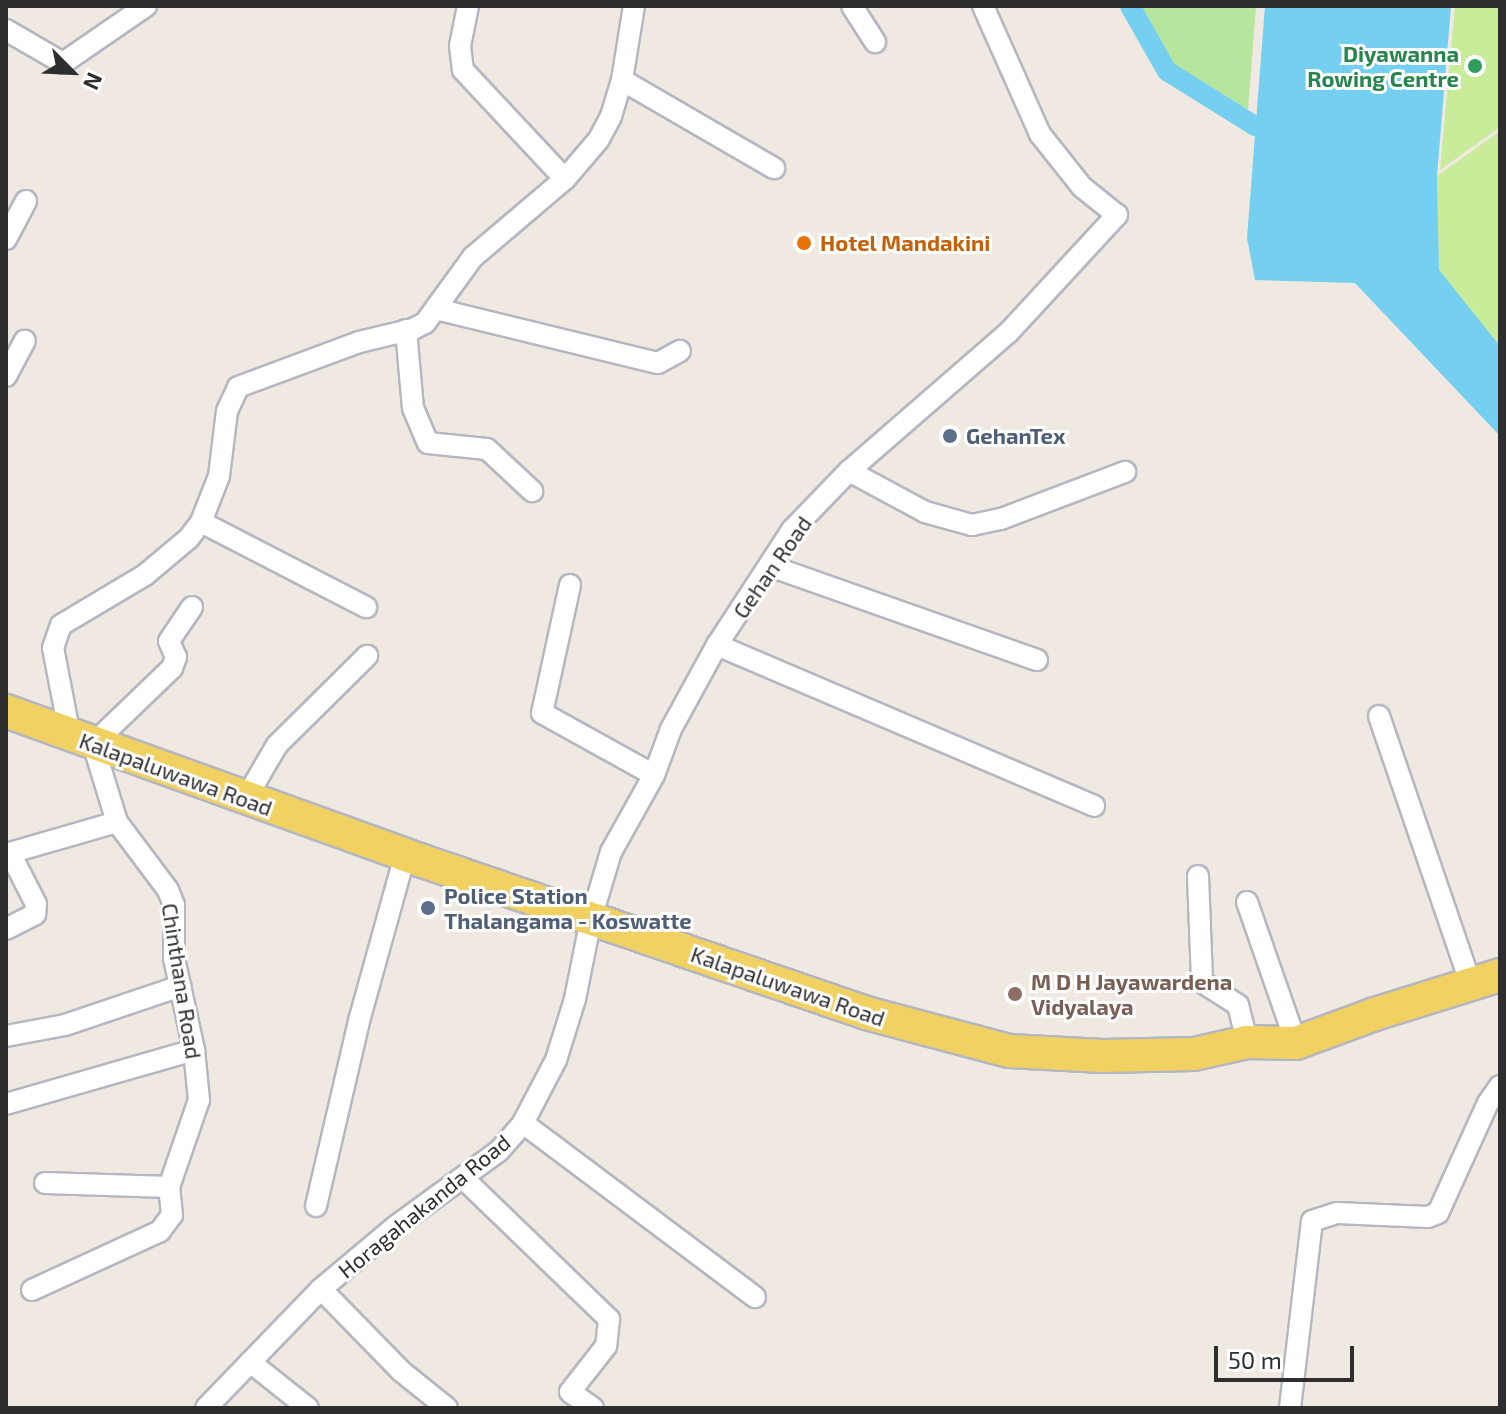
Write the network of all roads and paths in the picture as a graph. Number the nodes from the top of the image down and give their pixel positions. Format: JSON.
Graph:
{"nodes":[{"id":1,"x":146,"y":6,"type":"edge"},
{"id":2,"x":468,"y":6,"type":"edge"},
{"id":3,"x":634,"y":6,"type":"edge"},
{"id":4,"x":852,"y":6,"type":"edge"},
{"id":5,"x":983,"y":6,"type":"edge"},
{"id":6,"x":6,"y":30,"type":"edge"},
{"id":7,"x":875,"y":42,"type":"dead end"},
{"id":8,"x":622,"y":80,"type":"junction"},
{"id":9,"x":774,"y":168,"type":"dead end"},
{"id":10,"x":565,"y":179,"type":"junction"},
{"id":11,"x":26,"y":201,"type":"dead end"},
{"id":12,"x":6,"y":239,"type":"edge"},
{"id":13,"x":436,"y":309,"type":"junction"},
{"id":14,"x":406,"y":330,"type":"junction"},
{"id":15,"x":680,"y":351,"type":"dead end"},
{"id":16,"x":849,"y":471,"type":"junction"},
{"id":17,"x":1125,"y":472,"type":"dead end"},
{"id":18,"x":532,"y":491,"type":"dead end"},
{"id":19,"x":201,"y":522,"type":"junction"},
{"id":20,"x":770,"y":566,"type":"junction"},
{"id":21,"x":570,"y":585,"type":"dead end"},
{"id":22,"x":192,"y":607,"type":"dead end"},
{"id":23,"x":366,"y":607,"type":"dead end"},
{"id":24,"x":717,"y":645,"type":"junction"},
{"id":25,"x":367,"y":656,"type":"dead end"},
{"id":26,"x":1037,"y":660,"type":"dead end"},
{"id":27,"x":6,"y":711,"type":"edge"},
{"id":28,"x":1379,"y":716,"type":"dead end"},
{"id":29,"x":81,"y":740,"type":"junction"},
{"id":30,"x":654,"y":775,"type":"junction"},
{"id":31,"x":246,"y":798,"type":"junction"},
{"id":32,"x":1094,"y":806,"type":"dead end"},
{"id":33,"x":117,"y":822,"type":"junction"},
{"id":34,"x":8,"y":854,"type":"edge"},
{"id":35,"x":405,"y":855,"type":"junction"},
{"id":36,"x":1198,"y":876,"type":"dead end"},
{"id":37,"x":1247,"y":902,"type":"dead end"},
{"id":38,"x":591,"y":919,"type":"junction"},
{"id":39,"x":6,"y":929,"type":"edge"},
{"id":40,"x":1486,"y":980,"type":"edge"},
{"id":41,"x":181,"y":986,"type":"junction"},
{"id":42,"x":6,"y":1036,"type":"edge"},
{"id":43,"x":1247,"y":1042,"type":"junction"},
{"id":44,"x":1296,"y":1043,"type":"junction"},
{"id":45,"x":194,"y":1050,"type":"junction"},
{"id":46,"x":1500,"y":1086,"type":"edge"},
{"id":47,"x":6,"y":1104,"type":"edge"},
{"id":48,"x":523,"y":1123,"type":"junction"},
{"id":49,"x":464,"y":1179,"type":"junction"},
{"id":50,"x":45,"y":1183,"type":"dead end"},
{"id":51,"x":169,"y":1187,"type":"junction"},
{"id":52,"x":316,"y":1206,"type":"dead end"},
{"id":53,"x":321,"y":1289,"type":"junction"},
{"id":54,"x":32,"y":1290,"type":"dead end"},
{"id":55,"x":755,"y":1297,"type":"dead end"},
{"id":56,"x":250,"y":1362,"type":"junction"},
{"id":57,"x":206,"y":1408,"type":"edge"},
{"id":58,"x":308,"y":1408,"type":"edge"},
{"id":59,"x":447,"y":1408,"type":"edge"},
{"id":60,"x":593,"y":1408,"type":"edge"},
{"id":61,"x":1290,"y":1408,"type":"edge"}],
"edges":[{"from":1,"to":6,"type":"street"},
{"from":2,"to":10,"type":"street"},
{"from":3,"to":8,"type":"street"},
{"from":4,"to":7,"type":"street"},
{"from":5,"to":16,"type":"street","name":"Gehan Road"},
{"from":8,"to":9,"type":"street"},
{"from":8,"to":10,"type":"street"},
{"from":10,"to":13,"type":"street"},
{"from":11,"to":12,"type":"street"},
{"from":13,"to":14,"type":"street"},
{"from":13,"to":15,"type":"street"},
{"from":14,"to":18,"type":"street"},
{"from":14,"to":19,"type":"street"},
{"from":16,"to":17,"type":"street"},
{"from":16,"to":20,"type":"street","name":"Gehan Road"},
{"from":19,"to":23,"type":"street"},
{"from":19,"to":29,"type":"street","name":"Chinthana Road"},
{"from":20,"to":24,"type":"street","name":"Gehan Road"},
{"from":20,"to":26,"type":"street"},
{"from":21,"to":30,"type":"street"},
{"from":22,"to":29,"type":"street"},
{"from":24,"to":30,"type":"street","name":"Gehan Road"},
{"from":24,"to":32,"type":"street"},
{"from":25,"to":31,"type":"street"},
{"from":27,"to":29,"type":"main road","name":"Kalapaluwawa Road"},
{"from":28,"to":40,"type":"street"},
{"from":29,"to":31,"type":"main road","name":"Kalapaluwawa Road"},
{"from":29,"to":33,"type":"street","name":"Chinthana Road"},
{"from":30,"to":38,"type":"street","name":"Gehan Road"},
{"from":31,"to":35,"type":"main road","name":"Kalapaluwawa Road"},
{"from":33,"to":34,"type":"street"},
{"from":33,"to":41,"type":"street","name":"Chinthana Road"},
{"from":34,"to":39,"type":"street"},
{"from":35,"to":38,"type":"main road","name":"Kalapaluwawa Road"},
{"from":35,"to":52,"type":"street"},
{"from":36,"to":43,"type":"street"},
{"from":37,"to":44,"type":"street"},
{"from":38,"to":43,"type":"main road","name":"Kalapaluwawa Road"},
{"from":38,"to":48,"type":"street","name":"Horagahakanda Road"},
{"from":40,"to":44,"type":"main road","name":"Kalapaluwawa Road"},
{"from":41,"to":42,"type":"street"},
{"from":41,"to":45,"type":"street","name":"Chinthana Road"},
{"from":43,"to":44,"type":"main road","name":"Kalapaluwawa Road"},
{"from":45,"to":47,"type":"street"},
{"from":45,"to":51,"type":"street","name":"Chinthana Road"},
{"from":46,"to":61,"type":"street"},
{"from":48,"to":49,"type":"street","name":"Horagahakanda Road"},
{"from":48,"to":55,"type":"street"},
{"from":49,"to":53,"type":"street","name":"Horagahakanda Road"},
{"from":49,"to":60,"type":"street"},
{"from":50,"to":51,"type":"street"},
{"from":51,"to":54,"type":"street","name":"Chinthana Road"},
{"from":53,"to":56,"type":"street","name":"Horagahakanda Road"},
{"from":53,"to":59,"type":"street"},
{"from":56,"to":57,"type":"street","name":"Horagahakanda Road"},
{"from":56,"to":58,"type":"street"}]}
